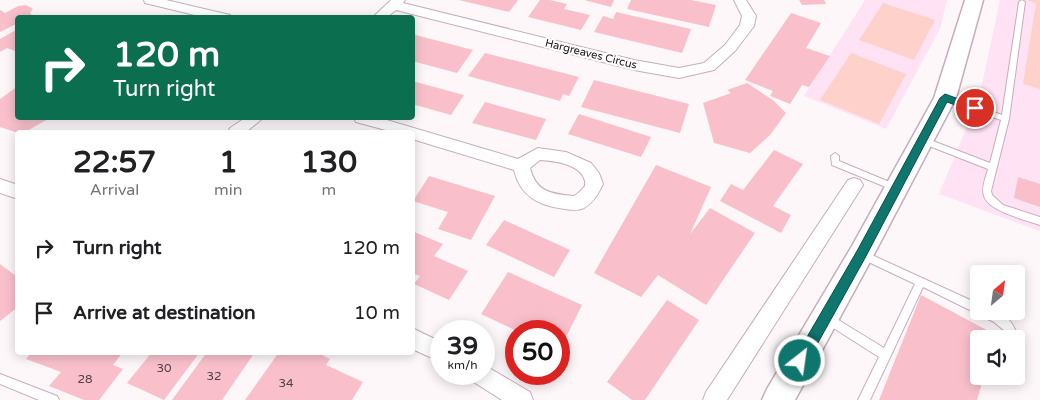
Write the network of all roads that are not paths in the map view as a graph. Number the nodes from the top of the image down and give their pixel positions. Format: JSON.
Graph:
{"nodes":[{"id":1,"x":150,"y":0,"type":"edge"},
{"id":2,"x":740,"y":0,"type":"edge"},
{"id":3,"x":974,"y":0,"type":"edge"},
{"id":4,"x":396,"y":2,"type":"edge"},
{"id":5,"x":1022,"y":2,"type":"dead end"},
{"id":6,"x":212,"y":15,"type":"edge"},
{"id":7,"x":381,"y":15,"type":"edge"},
{"id":8,"x":945,"y":98,"type":"junction"},
{"id":9,"x":1005,"y":119,"type":"junction"},
{"id":10,"x":252,"y":120,"type":"edge"},
{"id":11,"x":369,"y":120,"type":"edge"},
{"id":12,"x":239,"y":130,"type":"edge"},
{"id":13,"x":402,"y":130,"type":"edge"},
{"id":14,"x":415,"y":134,"type":"edge"},
{"id":15,"x":922,"y":140,"type":"junction"},
{"id":16,"x":835,"y":156,"type":"dead end"},
{"id":17,"x":521,"y":166,"type":"dead end"},
{"id":18,"x":993,"y":167,"type":"junction"},
{"id":19,"x":854,"y":185,"type":"dead end"},
{"id":20,"x":0,"y":186,"type":"edge"},
{"id":21,"x":896,"y":189,"type":"junction"},
{"id":22,"x":15,"y":191,"type":"edge"},
{"id":23,"x":1040,"y":221,"type":"edge"},
{"id":24,"x":861,"y":254,"type":"junction"},
{"id":25,"x":920,"y":283,"type":"junction"},
{"id":26,"x":970,"y":305,"type":"edge"},
{"id":27,"x":825,"y":318,"type":"junction"},
{"id":28,"x":999,"y":320,"type":"edge"},
{"id":29,"x":1010,"y":330,"type":"edge"},
{"id":30,"x":415,"y":339,"type":"edge"},
{"id":31,"x":430,"y":347,"type":"edge"},
{"id":32,"x":886,"y":355,"type":"junction"},
{"id":33,"x":0,"y":379,"type":"edge"},
{"id":34,"x":495,"y":383,"type":"edge"},
{"id":35,"x":53,"y":400,"type":"edge"},
{"id":36,"x":522,"y":400,"type":"edge"},
{"id":37,"x":714,"y":400,"type":"edge"},
{"id":38,"x":778,"y":400,"type":"edge"},
{"id":39,"x":864,"y":400,"type":"edge"}],
"edges":[{"from":1,"to":6,"type":"street"},
{"from":2,"to":4,"type":"street","name":"Hargreaves Circus"},
{"from":3,"to":8,"type":"main road"},
{"from":4,"to":7,"type":"street","name":"Hargreaves Circus"},
{"from":5,"to":9,"type":"lane"},
{"from":8,"to":9,"type":"lane"},
{"from":8,"to":15,"type":"main road"},
{"from":9,"to":18,"type":"lane"},
{"from":10,"to":12,"type":"street"},
{"from":11,"to":13,"type":"street"},
{"from":14,"to":17,"type":"street"},
{"from":15,"to":18,"type":"lane"},
{"from":15,"to":21,"type":"main road"},
{"from":16,"to":21,"type":"lane"},
{"from":18,"to":23,"type":"lane"},
{"from":19,"to":37,"type":"street"},
{"from":20,"to":22,"type":"street"},
{"from":21,"to":24,"type":"main road"},
{"from":24,"to":25,"type":"lane"},
{"from":24,"to":27,"type":"main road"},
{"from":25,"to":26,"type":"lane"},
{"from":25,"to":32,"type":"lane"},
{"from":27,"to":32,"type":"lane"},
{"from":27,"to":38,"type":"main road"},
{"from":28,"to":29,"type":"lane"},
{"from":30,"to":31,"type":"street"},
{"from":32,"to":39,"type":"lane"},
{"from":33,"to":35,"type":"lane"},
{"from":34,"to":36,"type":"street"}]}
